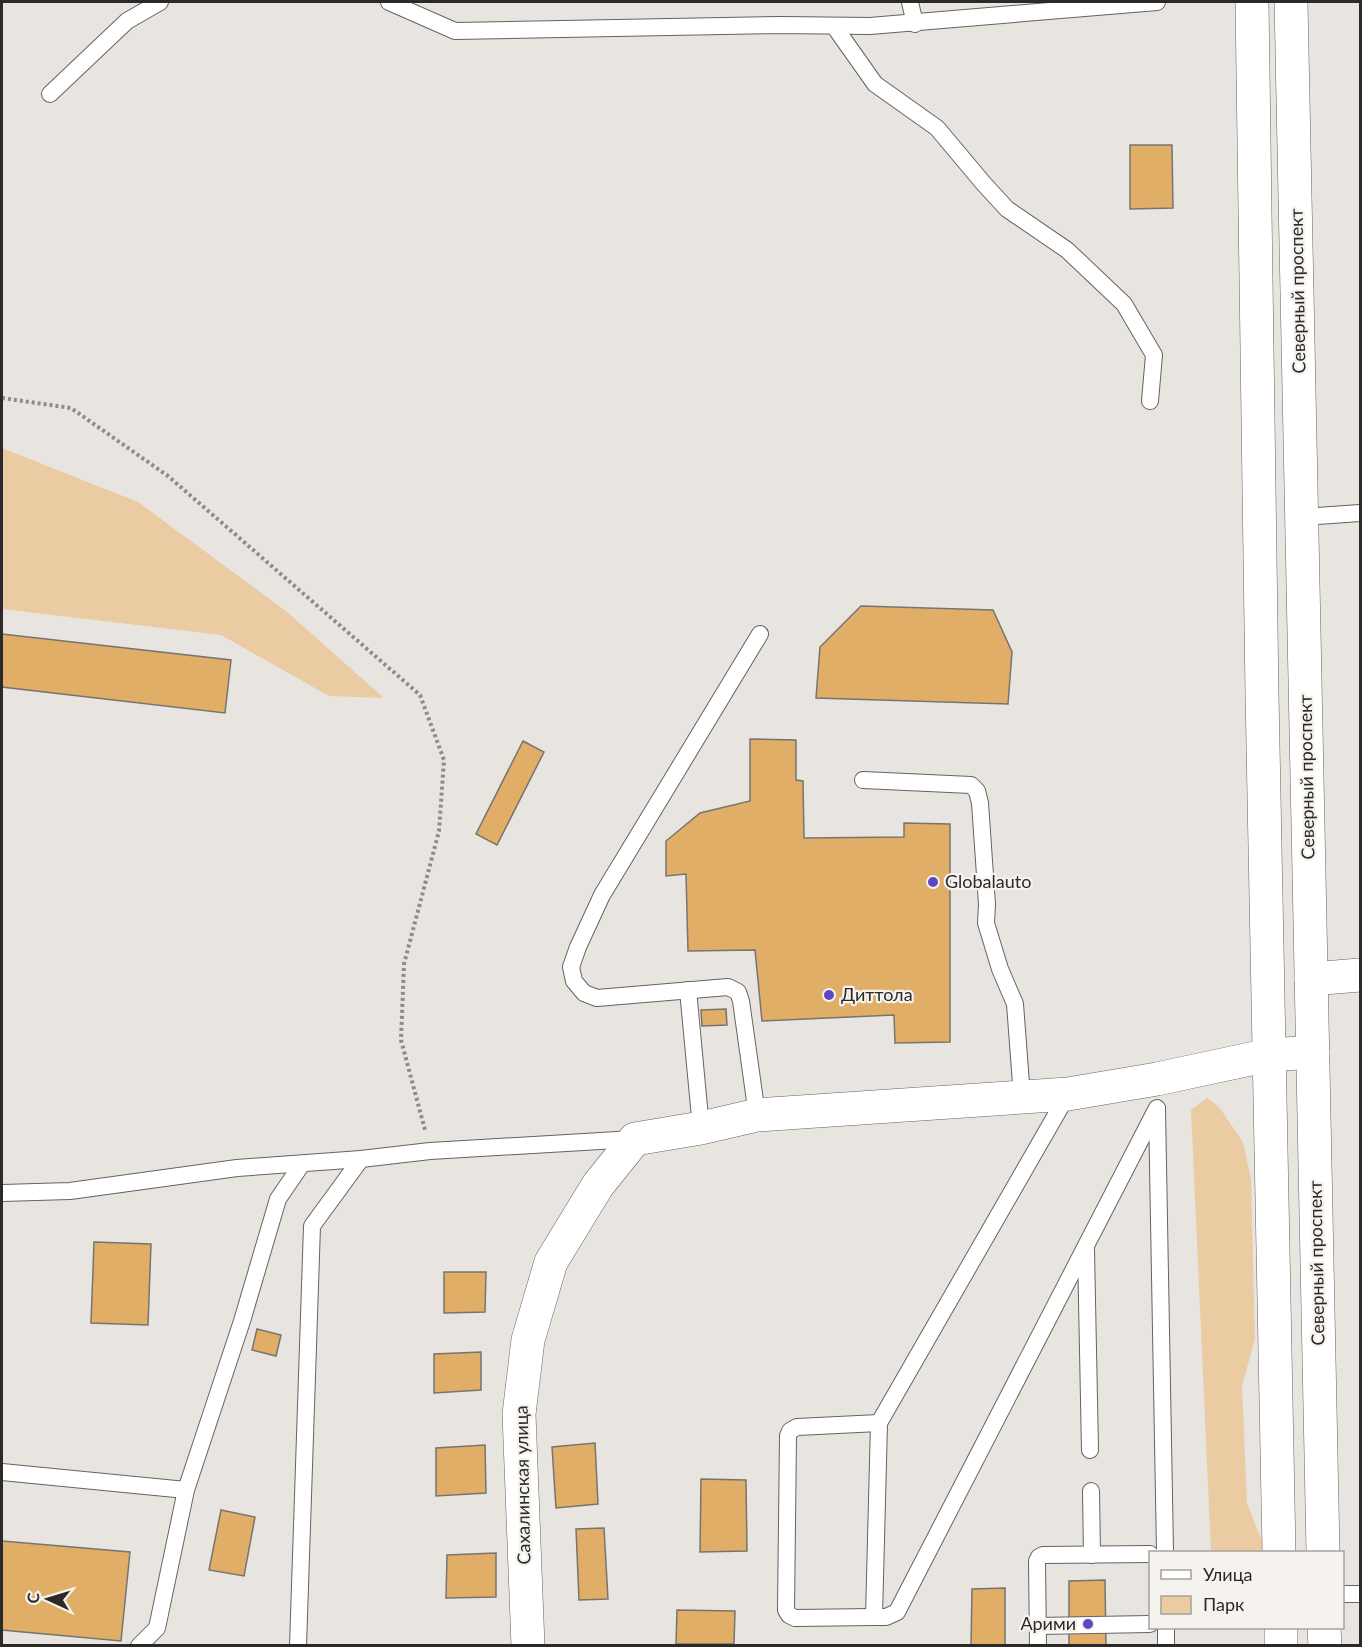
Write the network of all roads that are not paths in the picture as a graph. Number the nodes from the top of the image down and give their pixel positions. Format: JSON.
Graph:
{"nodes":[{"id":1,"x":160,"y":2,"type":"edge"},
{"id":2,"x":389,"y":2,"type":"edge"},
{"id":3,"x":910,"y":2,"type":"edge"},
{"id":4,"x":1157,"y":2,"type":"edge"},
{"id":5,"x":1252,"y":2,"type":"edge"},
{"id":6,"x":1291,"y":2,"type":"edge"},
{"id":7,"x":417,"y":8,"type":"edge"},
{"id":8,"x":915,"y":24,"type":"junction"},
{"id":9,"x":834,"y":26,"type":"junction"},
{"id":10,"x":51,"y":93,"type":"dead end"},
{"id":11,"x":1150,"y":401,"type":"dead end"},
{"id":12,"x":1360,"y":513,"type":"edge"},
{"id":13,"x":1303,"y":517,"type":"junction"},
{"id":14,"x":760,"y":634,"type":"dead end"},
{"id":15,"x":863,"y":780,"type":"dead end"},
{"id":16,"x":1360,"y":975,"type":"edge"},
{"id":17,"x":1311,"y":979,"type":"junction"},
{"id":18,"x":688,"y":990,"type":"junction"},
{"id":19,"x":1313,"y":1052,"type":"junction"},
{"id":20,"x":1269,"y":1055,"type":"junction"},
{"id":21,"x":1157,"y":1093,"type":"junction"},
{"id":22,"x":1068,"y":1094,"type":"junction"},
{"id":23,"x":1022,"y":1097,"type":"junction"},
{"id":24,"x":757,"y":1115,"type":"junction"},
{"id":25,"x":701,"y":1128,"type":"junction"},
{"id":26,"x":635,"y":1139,"type":"junction"},
{"id":27,"x":361,"y":1159,"type":"junction"},
{"id":28,"x":302,"y":1164,"type":"junction"},
{"id":29,"x":2,"y":1193,"type":"edge"},
{"id":30,"x":1086,"y":1247,"type":"junction"},
{"id":31,"x":879,"y":1423,"type":"junction"},
{"id":32,"x":1090,"y":1450,"type":"dead end"},
{"id":33,"x":2,"y":1472,"type":"edge"},
{"id":34,"x":186,"y":1490,"type":"junction"},
{"id":35,"x":1091,"y":1491,"type":"dead end"},
{"id":36,"x":1165,"y":1551,"type":"edge"},
{"id":37,"x":1280,"y":1551,"type":"edge"},
{"id":38,"x":1323,"y":1551,"type":"edge"},
{"id":39,"x":1149,"y":1554,"type":"edge"},
{"id":40,"x":1092,"y":1556,"type":"junction"},
{"id":41,"x":1344,"y":1594,"type":"edge"},
{"id":42,"x":1360,"y":1594,"type":"edge"},
{"id":43,"x":874,"y":1617,"type":"junction"},
{"id":44,"x":1149,"y":1624,"type":"edge"},
{"id":45,"x":1038,"y":1626,"type":"junction"},
{"id":46,"x":1166,"y":1629,"type":"edge"},
{"id":47,"x":1281,"y":1629,"type":"edge"},
{"id":48,"x":1324,"y":1629,"type":"edge"},
{"id":49,"x":139,"y":1646,"type":"edge"},
{"id":50,"x":297,"y":1646,"type":"edge"},
{"id":51,"x":528,"y":1646,"type":"edge"},
{"id":52,"x":1038,"y":1646,"type":"edge"},
{"id":53,"x":1166,"y":1646,"type":"edge"},
{"id":54,"x":1281,"y":1646,"type":"edge"},
{"id":55,"x":1325,"y":1646,"type":"edge"}],
"edges":[{"from":1,"to":10,"type":"lane"},
{"from":2,"to":7,"type":"lane"},
{"from":3,"to":8,"type":"lane"},
{"from":4,"to":8,"type":"lane"},
{"from":5,"to":20,"type":"main road"},
{"from":6,"to":13,"type":"main road","name":"Северный проспект"},
{"from":7,"to":9,"type":"lane"},
{"from":8,"to":9,"type":"lane"},
{"from":9,"to":11,"type":"lane"},
{"from":12,"to":13,"type":"lane"},
{"from":13,"to":17,"type":"main road","name":"Северный проспект"},
{"from":14,"to":18,"type":"lane"},
{"from":15,"to":23,"type":"lane"},
{"from":16,"to":17,"type":"main road"},
{"from":17,"to":19,"type":"main road","name":"Северный проспект"},
{"from":18,"to":24,"type":"lane"},
{"from":18,"to":25,"type":"lane"},
{"from":19,"to":20,"type":"main road"},
{"from":19,"to":38,"type":"main road","name":"Северный проспект"},
{"from":20,"to":21,"type":"main road"},
{"from":20,"to":37,"type":"main road"},
{"from":21,"to":22,"type":"main road"},
{"from":21,"to":30,"type":"lane"},
{"from":21,"to":36,"type":"lane"},
{"from":22,"to":23,"type":"main road"},
{"from":22,"to":31,"type":"lane"},
{"from":23,"to":24,"type":"main road"},
{"from":24,"to":25,"type":"main road"},
{"from":25,"to":26,"type":"main road"},
{"from":26,"to":27,"type":"lane"},
{"from":26,"to":51,"type":"main road","name":"Сахалинская улица"},
{"from":27,"to":28,"type":"lane"},
{"from":27,"to":50,"type":"lane"},
{"from":28,"to":29,"type":"lane"},
{"from":28,"to":34,"type":"lane"},
{"from":30,"to":32,"type":"lane"},
{"from":30,"to":43,"type":"lane"},
{"from":31,"to":43,"type":"lane"},
{"from":31,"to":43,"type":"lane"},
{"from":33,"to":34,"type":"lane"},
{"from":34,"to":49,"type":"lane"},
{"from":35,"to":40,"type":"lane"},
{"from":39,"to":40,"type":"lane"},
{"from":40,"to":45,"type":"lane"},
{"from":41,"to":42,"type":"lane"},
{"from":44,"to":45,"type":"lane"},
{"from":45,"to":52,"type":"lane"},
{"from":46,"to":53,"type":"lane"},
{"from":47,"to":54,"type":"main road"},
{"from":48,"to":55,"type":"main road"}]}
